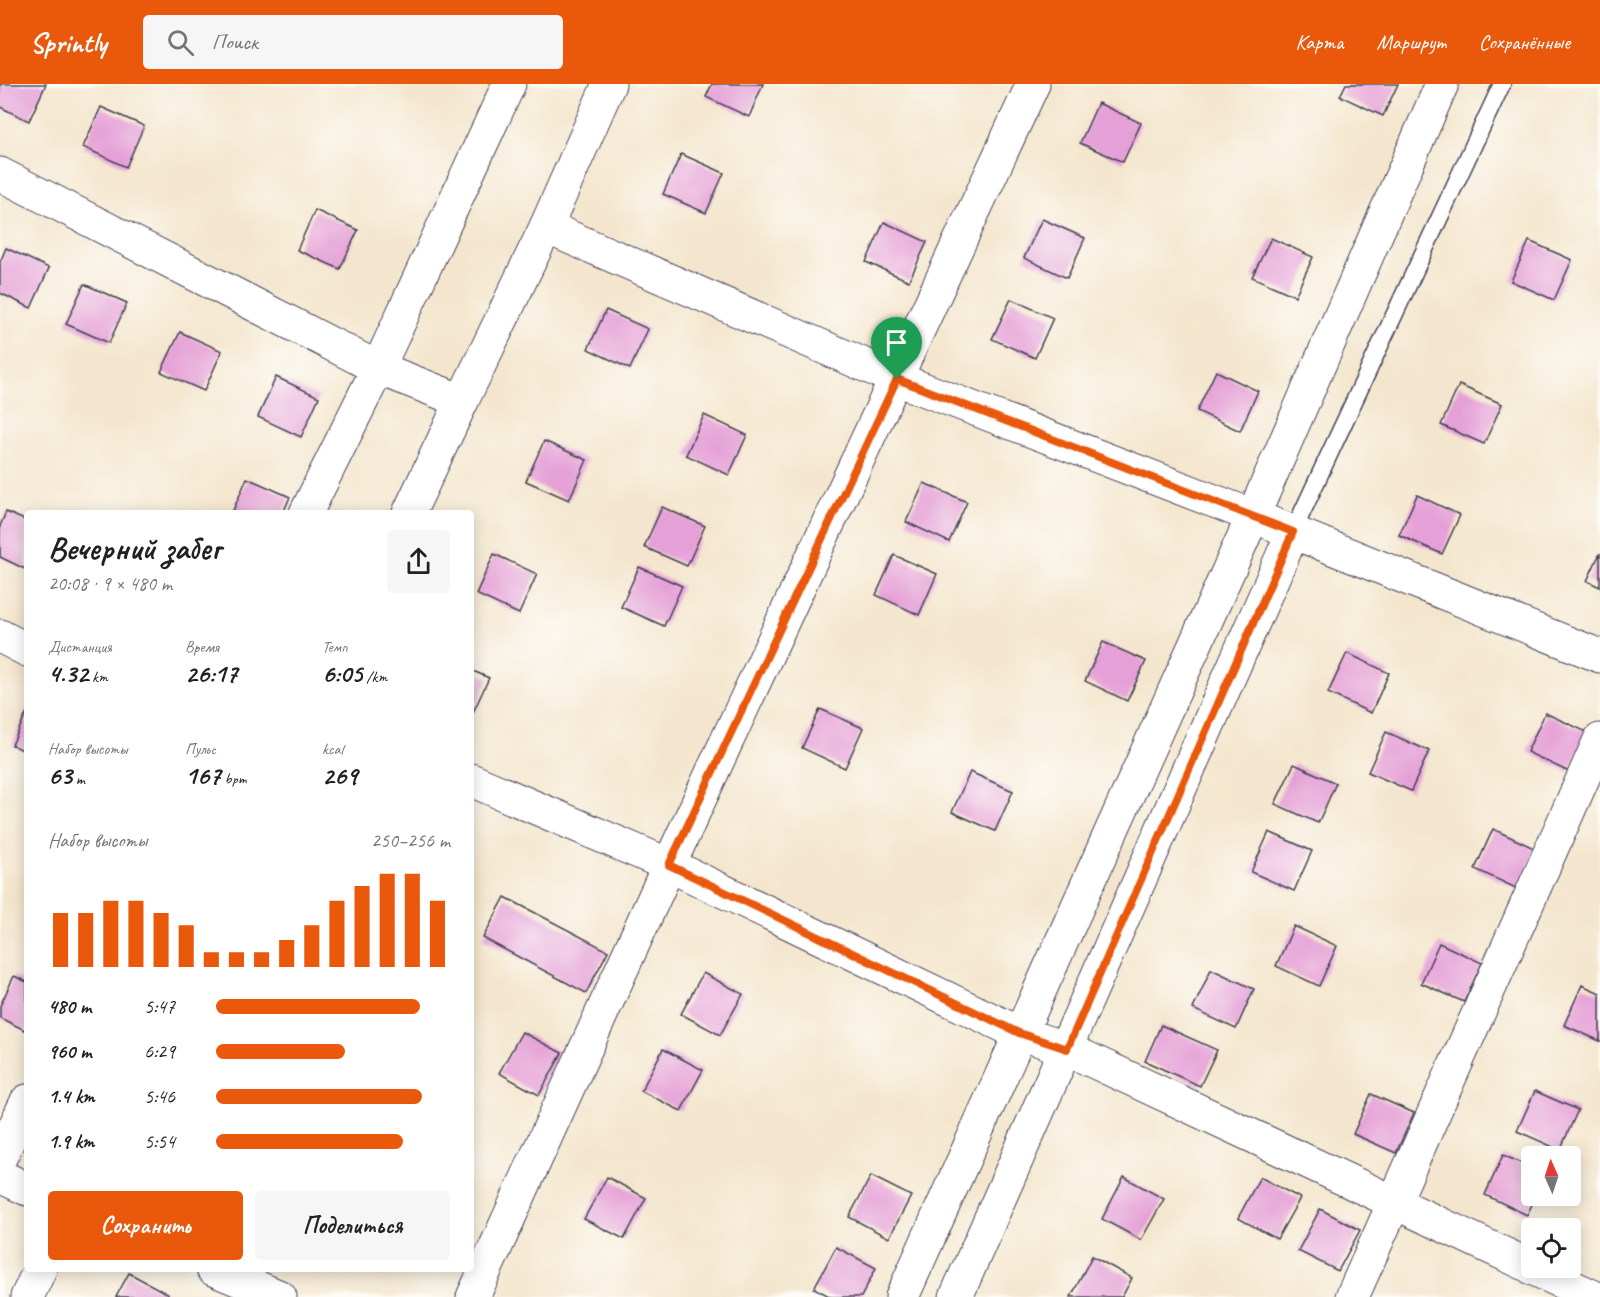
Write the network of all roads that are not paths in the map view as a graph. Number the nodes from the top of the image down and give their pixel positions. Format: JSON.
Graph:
{"nodes":[{"id":1,"x":509,"y":84,"type":"edge"},
{"id":2,"x":609,"y":84,"type":"edge"},
{"id":3,"x":1033,"y":84,"type":"edge"},
{"id":4,"x":1442,"y":84,"type":"edge"},
{"id":5,"x":1503,"y":84,"type":"edge"},
{"id":6,"x":0,"y":174,"type":"edge"},
{"id":7,"x":546,"y":227,"type":"junction"},
{"id":8,"x":378,"y":368,"type":"junction"},
{"id":9,"x":897,"y":379,"type":"junction"},
{"id":10,"x":462,"y":401,"type":"junction"},
{"id":11,"x":307,"y":510,"type":"edge"},
{"id":12,"x":411,"y":510,"type":"edge"},
{"id":13,"x":1253,"y":516,"type":"junction"},
{"id":14,"x":1293,"y":532,"type":"junction"},
{"id":15,"x":0,"y":636,"type":"edge"},
{"id":16,"x":24,"y":648,"type":"edge"},
{"id":17,"x":1600,"y":656,"type":"edge"},
{"id":18,"x":1600,"y":740,"type":"edge"},
{"id":19,"x":474,"y":781,"type":"edge"},
{"id":20,"x":669,"y":865,"type":"junction"},
{"id":21,"x":1019,"y":1033,"type":"junction"},
{"id":22,"x":1067,"y":1049,"type":"junction"},
{"id":23,"x":17,"y":1100,"type":"edge"},
{"id":24,"x":0,"y":1158,"type":"edge"},
{"id":25,"x":0,"y":1176,"type":"edge"},
{"id":26,"x":24,"y":1188,"type":"edge"},
{"id":27,"x":1396,"y":1202,"type":"junction"},
{"id":28,"x":1521,"y":1262,"type":"edge"},
{"id":29,"x":39,"y":1272,"type":"edge"},
{"id":30,"x":220,"y":1272,"type":"edge"},
{"id":31,"x":1555,"y":1278,"type":"edge"},
{"id":32,"x":27,"y":1297,"type":"edge"},
{"id":33,"x":280,"y":1297,"type":"edge"},
{"id":34,"x":473,"y":1297,"type":"edge"},
{"id":35,"x":902,"y":1297,"type":"edge"},
{"id":36,"x":956,"y":1297,"type":"edge"},
{"id":37,"x":1352,"y":1297,"type":"edge"},
{"id":38,"x":1594,"y":1297,"type":"edge"}],
"edges":[{"from":1,"to":8,"type":"street"},
{"from":2,"to":7,"type":"street"},
{"from":3,"to":9,"type":"street"},
{"from":4,"to":13,"type":"street"},
{"from":5,"to":14,"type":"lane"},
{"from":6,"to":8,"type":"street"},
{"from":7,"to":9,"type":"street"},
{"from":7,"to":10,"type":"street"},
{"from":8,"to":10,"type":"street"},
{"from":8,"to":11,"type":"street"},
{"from":9,"to":13,"type":"street"},
{"from":9,"to":20,"type":"street"},
{"from":10,"to":12,"type":"street"},
{"from":13,"to":14,"type":"street"},
{"from":13,"to":21,"type":"street"},
{"from":14,"to":17,"type":"street"},
{"from":14,"to":22,"type":"street"},
{"from":15,"to":16,"type":"street"},
{"from":18,"to":27,"type":"street"},
{"from":19,"to":20,"type":"street"},
{"from":20,"to":21,"type":"street"},
{"from":20,"to":34,"type":"street"},
{"from":21,"to":22,"type":"street"},
{"from":21,"to":35,"type":"street"},
{"from":22,"to":27,"type":"street"},
{"from":22,"to":36,"type":"street"},
{"from":23,"to":24,"type":"street"},
{"from":25,"to":26,"type":"street"},
{"from":27,"to":28,"type":"street"},
{"from":27,"to":37,"type":"street"},
{"from":29,"to":32,"type":"street"},
{"from":30,"to":33,"type":"street"},
{"from":31,"to":38,"type":"street"}]}
